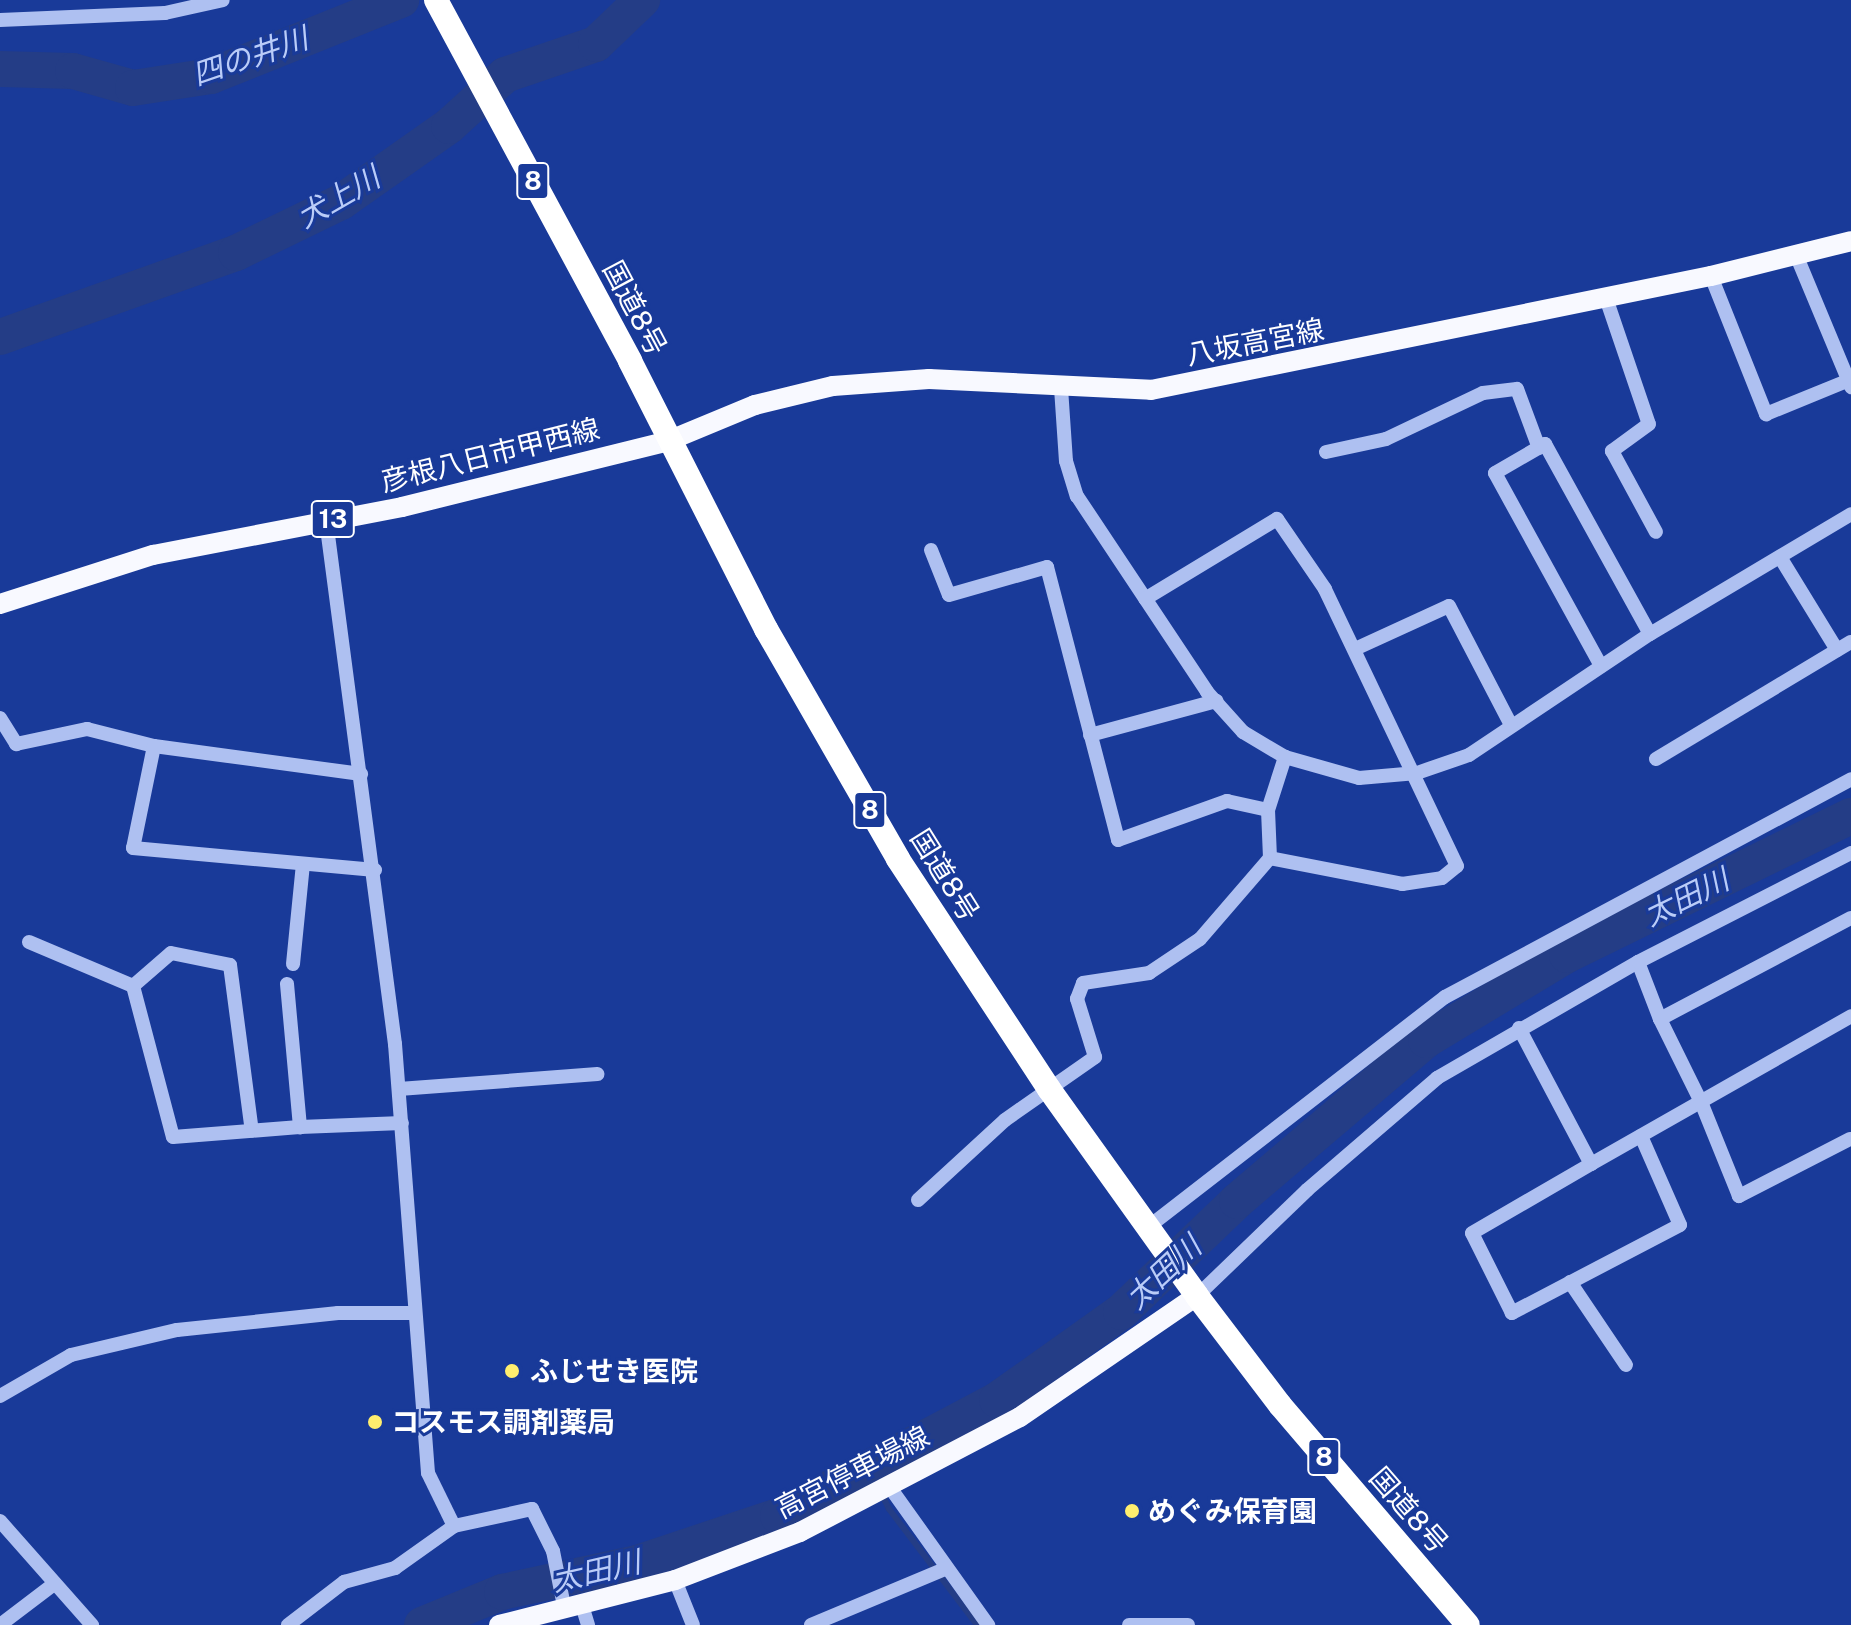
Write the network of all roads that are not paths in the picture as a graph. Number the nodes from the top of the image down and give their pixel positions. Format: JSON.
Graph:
{"nodes":[{"id":1,"x":223,"y":0,"type":"edge"},
{"id":2,"x":436,"y":0,"type":"edge"},
{"id":3,"x":0,"y":20,"type":"edge"},
{"id":4,"x":1851,"y":241,"type":"edge"},
{"id":5,"x":1797,"y":257,"type":"junction"},
{"id":6,"x":1711,"y":276,"type":"junction"},
{"id":7,"x":1606,"y":298,"type":"junction"},
{"id":8,"x":1849,"y":384,"type":"edge"},
{"id":9,"x":1061,"y":388,"type":"junction"},
{"id":10,"x":668,"y":441,"type":"junction"},
{"id":11,"x":1539,"y":448,"type":"junction"},
{"id":12,"x":1326,"y":452,"type":"dead end"},
{"id":13,"x":1851,"y":514,"type":"edge"},
{"id":14,"x":326,"y":520,"type":"junction"},
{"id":15,"x":1656,"y":532,"type":"dead end"},
{"id":16,"x":931,"y":550,"type":"dead end"},
{"id":17,"x":1780,"y":557,"type":"junction"},
{"id":18,"x":1145,"y":599,"type":"junction"},
{"id":19,"x":0,"y":604,"type":"edge"},
{"id":20,"x":1650,"y":634,"type":"junction"},
{"id":21,"x":1851,"y":642,"type":"edge"},
{"id":22,"x":1355,"y":649,"type":"junction"},
{"id":23,"x":1837,"y":650,"type":"junction"},
{"id":24,"x":1601,"y":666,"type":"junction"},
{"id":25,"x":1216,"y":701,"type":"junction"},
{"id":26,"x":0,"y":718,"type":"edge"},
{"id":27,"x":1511,"y":725,"type":"junction"},
{"id":28,"x":1090,"y":735,"type":"junction"},
{"id":29,"x":154,"y":746,"type":"junction"},
{"id":30,"x":1285,"y":757,"type":"junction"},
{"id":31,"x":1656,"y":759,"type":"dead end"},
{"id":32,"x":1417,"y":773,"type":"junction"},
{"id":33,"x":361,"y":774,"type":"junction"},
{"id":34,"x":1851,"y":779,"type":"edge"},
{"id":35,"x":1268,"y":810,"type":"junction"},
{"id":36,"x":1851,"y":853,"type":"edge"},
{"id":37,"x":1270,"y":858,"type":"junction"},
{"id":38,"x":303,"y":864,"type":"junction"},
{"id":39,"x":375,"y":870,"type":"junction"},
{"id":40,"x":1851,"y":918,"type":"edge"},
{"id":41,"x":29,"y":942,"type":"dead end"},
{"id":42,"x":1638,"y":962,"type":"junction"},
{"id":43,"x":293,"y":964,"type":"dead end"},
{"id":44,"x":287,"y":984,"type":"dead end"},
{"id":45,"x":133,"y":986,"type":"junction"},
{"id":46,"x":1851,"y":1016,"type":"edge"},
{"id":47,"x":1660,"y":1019,"type":"junction"},
{"id":48,"x":1519,"y":1028,"type":"junction"},
{"id":49,"x":597,"y":1074,"type":"dead end"},
{"id":50,"x":399,"y":1089,"type":"junction"},
{"id":51,"x":1049,"y":1089,"type":"junction"},
{"id":52,"x":1701,"y":1102,"type":"junction"},
{"id":53,"x":402,"y":1123,"type":"junction"},
{"id":54,"x":300,"y":1127,"type":"junction"},
{"id":55,"x":252,"y":1131,"type":"junction"},
{"id":56,"x":1851,"y":1132,"type":"edge"},
{"id":57,"x":1641,"y":1136,"type":"junction"},
{"id":58,"x":1851,"y":1139,"type":"edge"},
{"id":59,"x":1591,"y":1164,"type":"junction"},
{"id":60,"x":918,"y":1200,"type":"dead end"},
{"id":61,"x":1149,"y":1231,"type":"junction"},
{"id":62,"x":1570,"y":1282,"type":"junction"},
{"id":63,"x":1193,"y":1289,"type":"junction"},
{"id":64,"x":413,"y":1313,"type":"junction"},
{"id":65,"x":1626,"y":1365,"type":"dead end"},
{"id":66,"x":0,"y":1396,"type":"edge"},
{"id":67,"x":889,"y":1486,"type":"junction"},
{"id":68,"x":0,"y":1521,"type":"edge"},
{"id":69,"x":454,"y":1526,"type":"junction"},
{"id":70,"x":946,"y":1568,"type":"junction"},
{"id":71,"x":675,"y":1580,"type":"junction"},
{"id":72,"x":54,"y":1584,"type":"junction"},
{"id":73,"x":570,"y":1602,"type":"junction"},
{"id":74,"x":0,"y":1625,"type":"edge"},
{"id":75,"x":92,"y":1625,"type":"edge"},
{"id":76,"x":288,"y":1625,"type":"edge"},
{"id":77,"x":499,"y":1625,"type":"edge"},
{"id":78,"x":588,"y":1625,"type":"edge"},
{"id":79,"x":693,"y":1625,"type":"edge"},
{"id":80,"x":811,"y":1625,"type":"edge"},
{"id":81,"x":988,"y":1625,"type":"edge"},
{"id":82,"x":1129,"y":1625,"type":"edge"},
{"id":83,"x":1188,"y":1625,"type":"edge"},
{"id":84,"x":1468,"y":1625,"type":"edge"}],
"edges":[{"from":1,"to":3,"type":"street"},
{"from":2,"to":10,"type":"highway","name":"国道8号","number":"8"},
{"from":4,"to":5,"type":"main road","name":"八坂高宮線"},
{"from":5,"to":6,"type":"main road","name":"八坂高宮線"},
{"from":5,"to":8,"type":"street"},
{"from":6,"to":7,"type":"main road","name":"八坂高宮線"},
{"from":6,"to":8,"type":"street"},
{"from":7,"to":9,"type":"main road","name":"八坂高宮線"},
{"from":7,"to":15,"type":"street"},
{"from":9,"to":10,"type":"main road","name":"八坂高宮線"},
{"from":9,"to":18,"type":"street"},
{"from":10,"to":14,"type":"main road","name":"彦根八日市甲西線","number":"13"},
{"from":10,"to":51,"type":"highway","name":"国道8号","number":"8"},
{"from":11,"to":12,"type":"street"},
{"from":11,"to":20,"type":"street"},
{"from":11,"to":24,"type":"street"},
{"from":13,"to":17,"type":"street"},
{"from":14,"to":19,"type":"main road","name":"彦根八日市甲西線","number":"13"},
{"from":14,"to":33,"type":"street"},
{"from":16,"to":28,"type":"street"},
{"from":17,"to":20,"type":"street"},
{"from":17,"to":23,"type":"street"},
{"from":18,"to":22,"type":"street"},
{"from":18,"to":25,"type":"street"},
{"from":20,"to":24,"type":"street"},
{"from":21,"to":23,"type":"street"},
{"from":22,"to":27,"type":"street"},
{"from":22,"to":32,"type":"street"},
{"from":23,"to":31,"type":"street"},
{"from":24,"to":27,"type":"street"},
{"from":25,"to":28,"type":"street"},
{"from":25,"to":30,"type":"street"},
{"from":26,"to":29,"type":"street"},
{"from":27,"to":32,"type":"street"},
{"from":28,"to":35,"type":"street"},
{"from":29,"to":33,"type":"street"},
{"from":29,"to":38,"type":"street"},
{"from":30,"to":32,"type":"street"},
{"from":30,"to":35,"type":"street"},
{"from":32,"to":37,"type":"street"},
{"from":33,"to":39,"type":"street"},
{"from":34,"to":61,"type":"street"},
{"from":35,"to":37,"type":"street"},
{"from":36,"to":42,"type":"street"},
{"from":37,"to":51,"type":"street"},
{"from":38,"to":39,"type":"street"},
{"from":38,"to":43,"type":"street"},
{"from":39,"to":50,"type":"street"},
{"from":40,"to":47,"type":"street"},
{"from":41,"to":45,"type":"street"},
{"from":42,"to":47,"type":"street"},
{"from":42,"to":48,"type":"street"},
{"from":44,"to":54,"type":"street"},
{"from":45,"to":55,"type":"street"},
{"from":45,"to":55,"type":"street"},
{"from":46,"to":52,"type":"street"},
{"from":47,"to":52,"type":"street"},
{"from":48,"to":59,"type":"street"},
{"from":48,"to":63,"type":"street"},
{"from":49,"to":50,"type":"street"},
{"from":50,"to":53,"type":"street"},
{"from":51,"to":60,"type":"street"},
{"from":51,"to":61,"type":"highway","name":"国道8号","number":"8"},
{"from":52,"to":57,"type":"street"},
{"from":52,"to":58,"type":"street"},
{"from":53,"to":54,"type":"street"},
{"from":53,"to":64,"type":"street"},
{"from":54,"to":55,"type":"street"},
{"from":56,"to":58,"type":"street"},
{"from":57,"to":59,"type":"street"},
{"from":57,"to":62,"type":"street"},
{"from":59,"to":62,"type":"street"},
{"from":61,"to":63,"type":"highway","name":"国道8号","number":"8"},
{"from":62,"to":65,"type":"street"},
{"from":63,"to":67,"type":"main road","name":"高宮停車場線"},
{"from":63,"to":84,"type":"highway","name":"国道8号","number":"8"},
{"from":64,"to":66,"type":"street"},
{"from":64,"to":69,"type":"street"},
{"from":67,"to":70,"type":"street"},
{"from":67,"to":71,"type":"main road","name":"高宮停車場線"},
{"from":68,"to":72,"type":"street"},
{"from":69,"to":73,"type":"street"},
{"from":69,"to":76,"type":"street"},
{"from":70,"to":80,"type":"street"},
{"from":70,"to":81,"type":"street"},
{"from":71,"to":73,"type":"main road","name":"高宮停車場線"},
{"from":71,"to":79,"type":"street"},
{"from":72,"to":74,"type":"street"},
{"from":72,"to":75,"type":"street"},
{"from":73,"to":77,"type":"main road","name":"高宮停車場線"},
{"from":73,"to":78,"type":"street"},
{"from":82,"to":83,"type":"street"}]}
